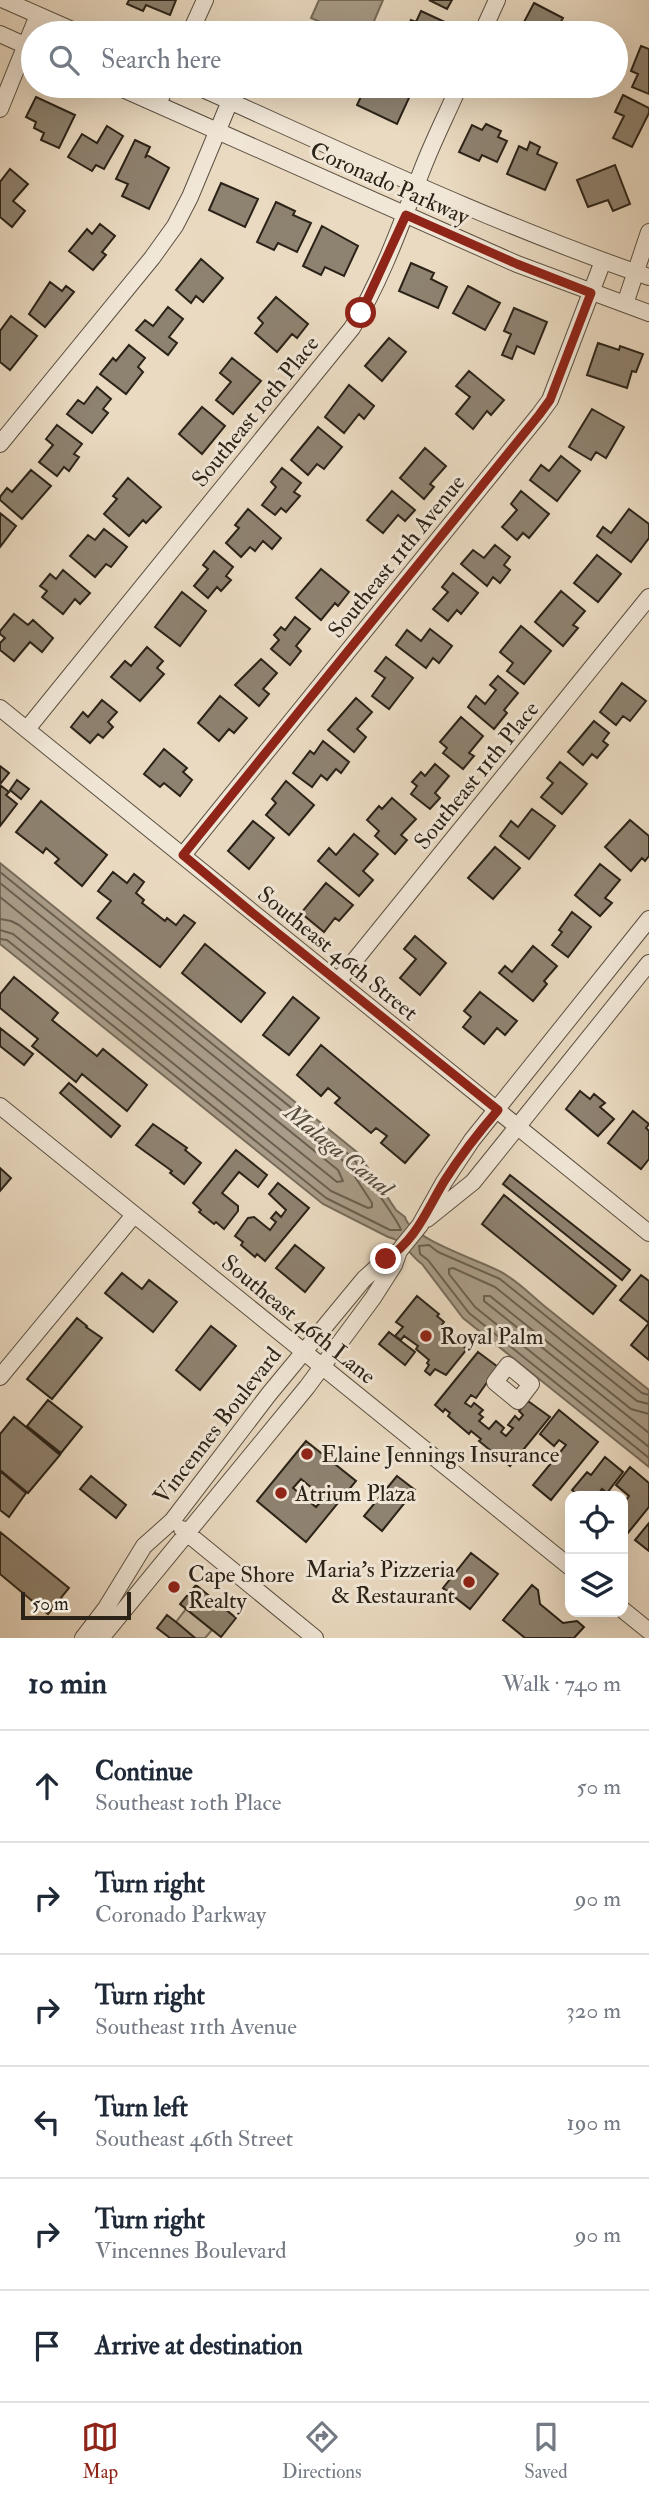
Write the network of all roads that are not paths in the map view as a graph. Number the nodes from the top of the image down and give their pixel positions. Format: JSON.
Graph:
{"nodes":[{"id":1,"x":4,"y":0,"type":"edge"},
{"id":2,"x":205,"y":0,"type":"edge"},
{"id":3,"x":497,"y":0,"type":"edge"},
{"id":4,"x":38,"y":15,"type":"junction"},
{"id":5,"x":36,"y":21,"type":"edge"},
{"id":6,"x":52,"y":21,"type":"edge"},
{"id":7,"x":195,"y":21,"type":"edge"},
{"id":8,"x":487,"y":21,"type":"edge"},
{"id":9,"x":0,"y":34,"type":"edge"},
{"id":10,"x":21,"y":43,"type":"edge"},
{"id":11,"x":21,"y":64,"type":"edge"},
{"id":12,"x":144,"y":98,"type":"edge"},
{"id":13,"x":161,"y":98,"type":"edge"},
{"id":14,"x":223,"y":98,"type":"edge"},
{"id":15,"x":454,"y":98,"type":"edge"},
{"id":16,"x":230,"y":101,"type":"junction"},
{"id":17,"x":158,"y":104,"type":"junction"},
{"id":18,"x":0,"y":109,"type":"edge"},
{"id":19,"x":217,"y":131,"type":"junction"},
{"id":20,"x":417,"y":184,"type":"junction"},
{"id":21,"x":406,"y":215,"type":"junction"},
{"id":22,"x":649,"y":232,"type":"edge"},
{"id":23,"x":603,"y":261,"type":"junction"},
{"id":24,"x":642,"y":275,"type":"edge"},
{"id":25,"x":591,"y":293,"type":"junction"},
{"id":26,"x":625,"y":304,"type":"junction"},
{"id":27,"x":649,"y":313,"type":"edge"},
{"id":28,"x":0,"y":444,"type":"edge"},
{"id":29,"x":649,"y":597,"type":"edge"},
{"id":30,"x":0,"y":708,"type":"edge"},
{"id":31,"x":27,"y":729,"type":"junction"},
{"id":32,"x":183,"y":855,"type":"junction"},
{"id":33,"x":649,"y":919,"type":"edge"},
{"id":34,"x":649,"y":963,"type":"edge"},
{"id":35,"x":338,"y":981,"type":"junction"},
{"id":36,"x":0,"y":1106,"type":"edge"},
{"id":37,"x":498,"y":1110,"type":"junction"},
{"id":38,"x":518,"y":1126,"type":"junction"},
{"id":39,"x":134,"y":1215,"type":"junction"},
{"id":40,"x":420,"y":1225,"type":"junction"},
{"id":41,"x":649,"y":1233,"type":"edge"},
{"id":42,"x":399,"y":1251,"type":"junction"},
{"id":43,"x":304,"y":1352,"type":"junction"},
{"id":44,"x":322,"y":1367,"type":"junction"},
{"id":45,"x":0,"y":1377,"type":"edge"},
{"id":46,"x":172,"y":1521,"type":"junction"},
{"id":47,"x":188,"y":1534,"type":"junction"},
{"id":48,"x":565,"y":1563,"type":"edge"},
{"id":49,"x":628,"y":1614,"type":"edge"},
{"id":50,"x":649,"y":1631,"type":"edge"},
{"id":51,"x":82,"y":1638,"type":"edge"},
{"id":52,"x":101,"y":1638,"type":"edge"},
{"id":53,"x":315,"y":1638,"type":"edge"}],
"edges":[{"from":1,"to":4,"type":"street"},
{"from":2,"to":7,"type":"street"},
{"from":3,"to":8,"type":"street"},
{"from":4,"to":5,"type":"street"},
{"from":4,"to":6,"type":"street"},
{"from":9,"to":10,"type":"street"},
{"from":11,"to":18,"type":"street"},
{"from":12,"to":17,"type":"street","name":"Coronado Parkway"},
{"from":13,"to":17,"type":"street"},
{"from":14,"to":16,"type":"street","name":"Coronado Parkway"},
{"from":15,"to":20,"type":"street","name":"Southeast 10th Place"},
{"from":16,"to":19,"type":"street"},
{"from":16,"to":20,"type":"street","name":"Coronado Parkway"},
{"from":17,"to":19,"type":"street","name":"Coronado Parkway"},
{"from":19,"to":21,"type":"street","name":"Coronado Parkway"},
{"from":19,"to":28,"type":"street"},
{"from":20,"to":21,"type":"street","name":"Southeast 10th Place"},
{"from":20,"to":23,"type":"street","name":"Coronado Parkway"},
{"from":21,"to":25,"type":"street","name":"Coronado Parkway"},
{"from":21,"to":31,"type":"street","name":"Southeast 10th Place"},
{"from":22,"to":24,"type":"street"},
{"from":23,"to":24,"type":"street","name":"Coronado Parkway"},
{"from":23,"to":25,"type":"street","name":"Southeast 11th Avenue"},
{"from":24,"to":26,"type":"street"},
{"from":25,"to":26,"type":"street","name":"Coronado Parkway"},
{"from":25,"to":32,"type":"street","name":"Southeast 11th Avenue"},
{"from":26,"to":27,"type":"street","name":"Coronado Parkway"},
{"from":29,"to":35,"type":"street","name":"Southeast 11th Place"},
{"from":30,"to":31,"type":"street","name":"Southeast 46th Street"},
{"from":31,"to":32,"type":"street","name":"Southeast 46th Street"},
{"from":32,"to":35,"type":"street","name":"Southeast 46th Street"},
{"from":33,"to":37,"type":"street","name":"Vincennes Boulevard"},
{"from":34,"to":38,"type":"street","name":"Vincennes Boulevard"},
{"from":35,"to":37,"type":"street","name":"Southeast 46th Street"},
{"from":36,"to":39,"type":"street","name":"Southeast 46th Lane"},
{"from":37,"to":38,"type":"street","name":"Southeast 46th Street"},
{"from":37,"to":40,"type":"street","name":"Vincennes Boulevard"},
{"from":38,"to":40,"type":"street","name":"Vincennes Boulevard"},
{"from":38,"to":41,"type":"street","name":"Southeast 46th Street"},
{"from":39,"to":43,"type":"street","name":"Southeast 46th Lane"},
{"from":39,"to":45,"type":"street"},
{"from":40,"to":42,"type":"street","name":"Vincennes Boulevard"},
{"from":42,"to":43,"type":"street","name":"Vincennes Boulevard"},
{"from":42,"to":44,"type":"street","name":"Vincennes Boulevard"},
{"from":43,"to":44,"type":"street","name":"Southeast 46th Lane"},
{"from":43,"to":46,"type":"street","name":"Vincennes Boulevard"},
{"from":44,"to":47,"type":"street","name":"Vincennes Boulevard"},
{"from":44,"to":48,"type":"street","name":"Southeast 46th Lane"},
{"from":46,"to":47,"type":"street"},
{"from":46,"to":51,"type":"street","name":"Vincennes Boulevard"},
{"from":47,"to":52,"type":"street","name":"Vincennes Boulevard"},
{"from":47,"to":53,"type":"street"},
{"from":49,"to":50,"type":"street"}]}
